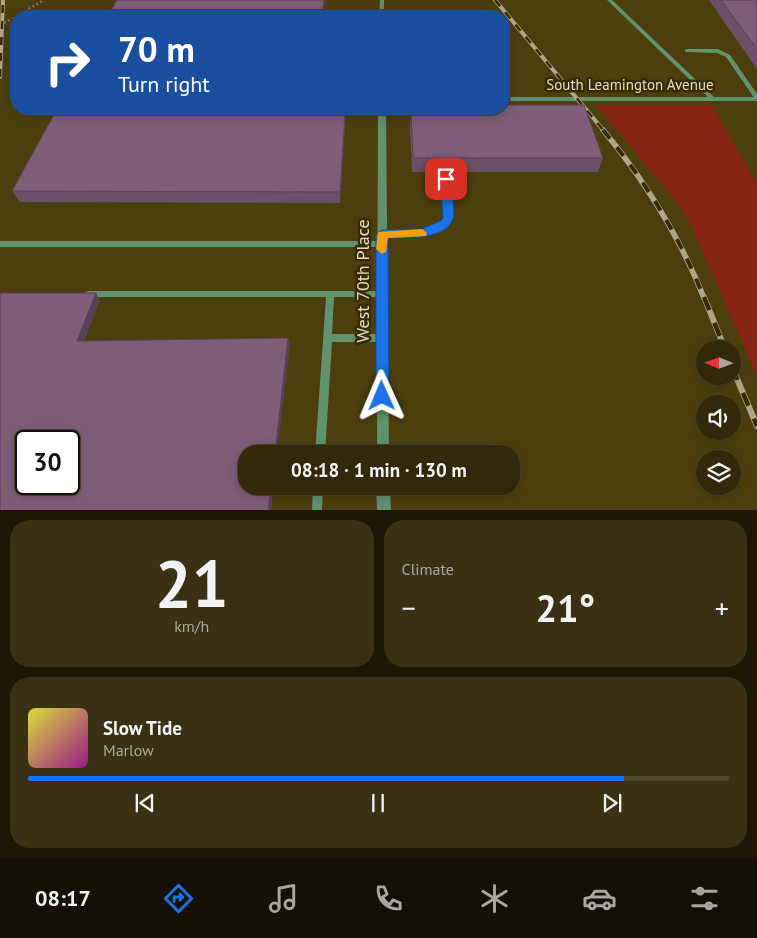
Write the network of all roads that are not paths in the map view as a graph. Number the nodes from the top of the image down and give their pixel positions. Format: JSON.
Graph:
{"nodes":[{"id":1,"x":609,"y":0,"type":"edge"},
{"id":2,"x":687,"y":51,"type":"dead end"},
{"id":3,"x":510,"y":99,"type":"edge"},
{"id":4,"x":713,"y":99,"type":"junction"},
{"id":5,"x":757,"y":99,"type":"edge"},
{"id":6,"x":382,"y":115,"type":"edge"},
{"id":7,"x":446,"y":179,"type":"dead end"},
{"id":8,"x":382,"y":239,"type":"junction"},
{"id":9,"x":0,"y":244,"type":"edge"},
{"id":10,"x":80,"y":294,"type":"edge"},
{"id":11,"x":330,"y":294,"type":"junction"},
{"id":12,"x":382,"y":294,"type":"junction"},
{"id":13,"x":328,"y":338,"type":"junction"},
{"id":14,"x":382,"y":338,"type":"junction"},
{"id":15,"x":321,"y":445,"type":"edge"},
{"id":16,"x":383,"y":445,"type":"edge"},
{"id":17,"x":318,"y":495,"type":"edge"},
{"id":18,"x":383,"y":495,"type":"edge"},
{"id":19,"x":317,"y":510,"type":"edge"},
{"id":20,"x":384,"y":510,"type":"edge"}],
"edges":[{"from":1,"to":4,"type":"lane"},
{"from":2,"to":5,"type":"lane"},
{"from":3,"to":4,"type":"street","name":"South Leamington Avenue"},
{"from":4,"to":5,"type":"street","name":"South Leamington Avenue"},
{"from":6,"to":8,"type":"street","name":"West 70th Place"},
{"from":7,"to":8,"type":"lane"},
{"from":8,"to":9,"type":"lane"},
{"from":8,"to":12,"type":"street","name":"West 70th Place"},
{"from":10,"to":11,"type":"lane"},
{"from":11,"to":12,"type":"lane"},
{"from":11,"to":13,"type":"lane"},
{"from":12,"to":14,"type":"street","name":"West 70th Place"},
{"from":13,"to":14,"type":"lane"},
{"from":13,"to":15,"type":"lane"},
{"from":14,"to":16,"type":"street","name":"West 70th Place"},
{"from":17,"to":19,"type":"lane"},
{"from":18,"to":20,"type":"street"}]}
